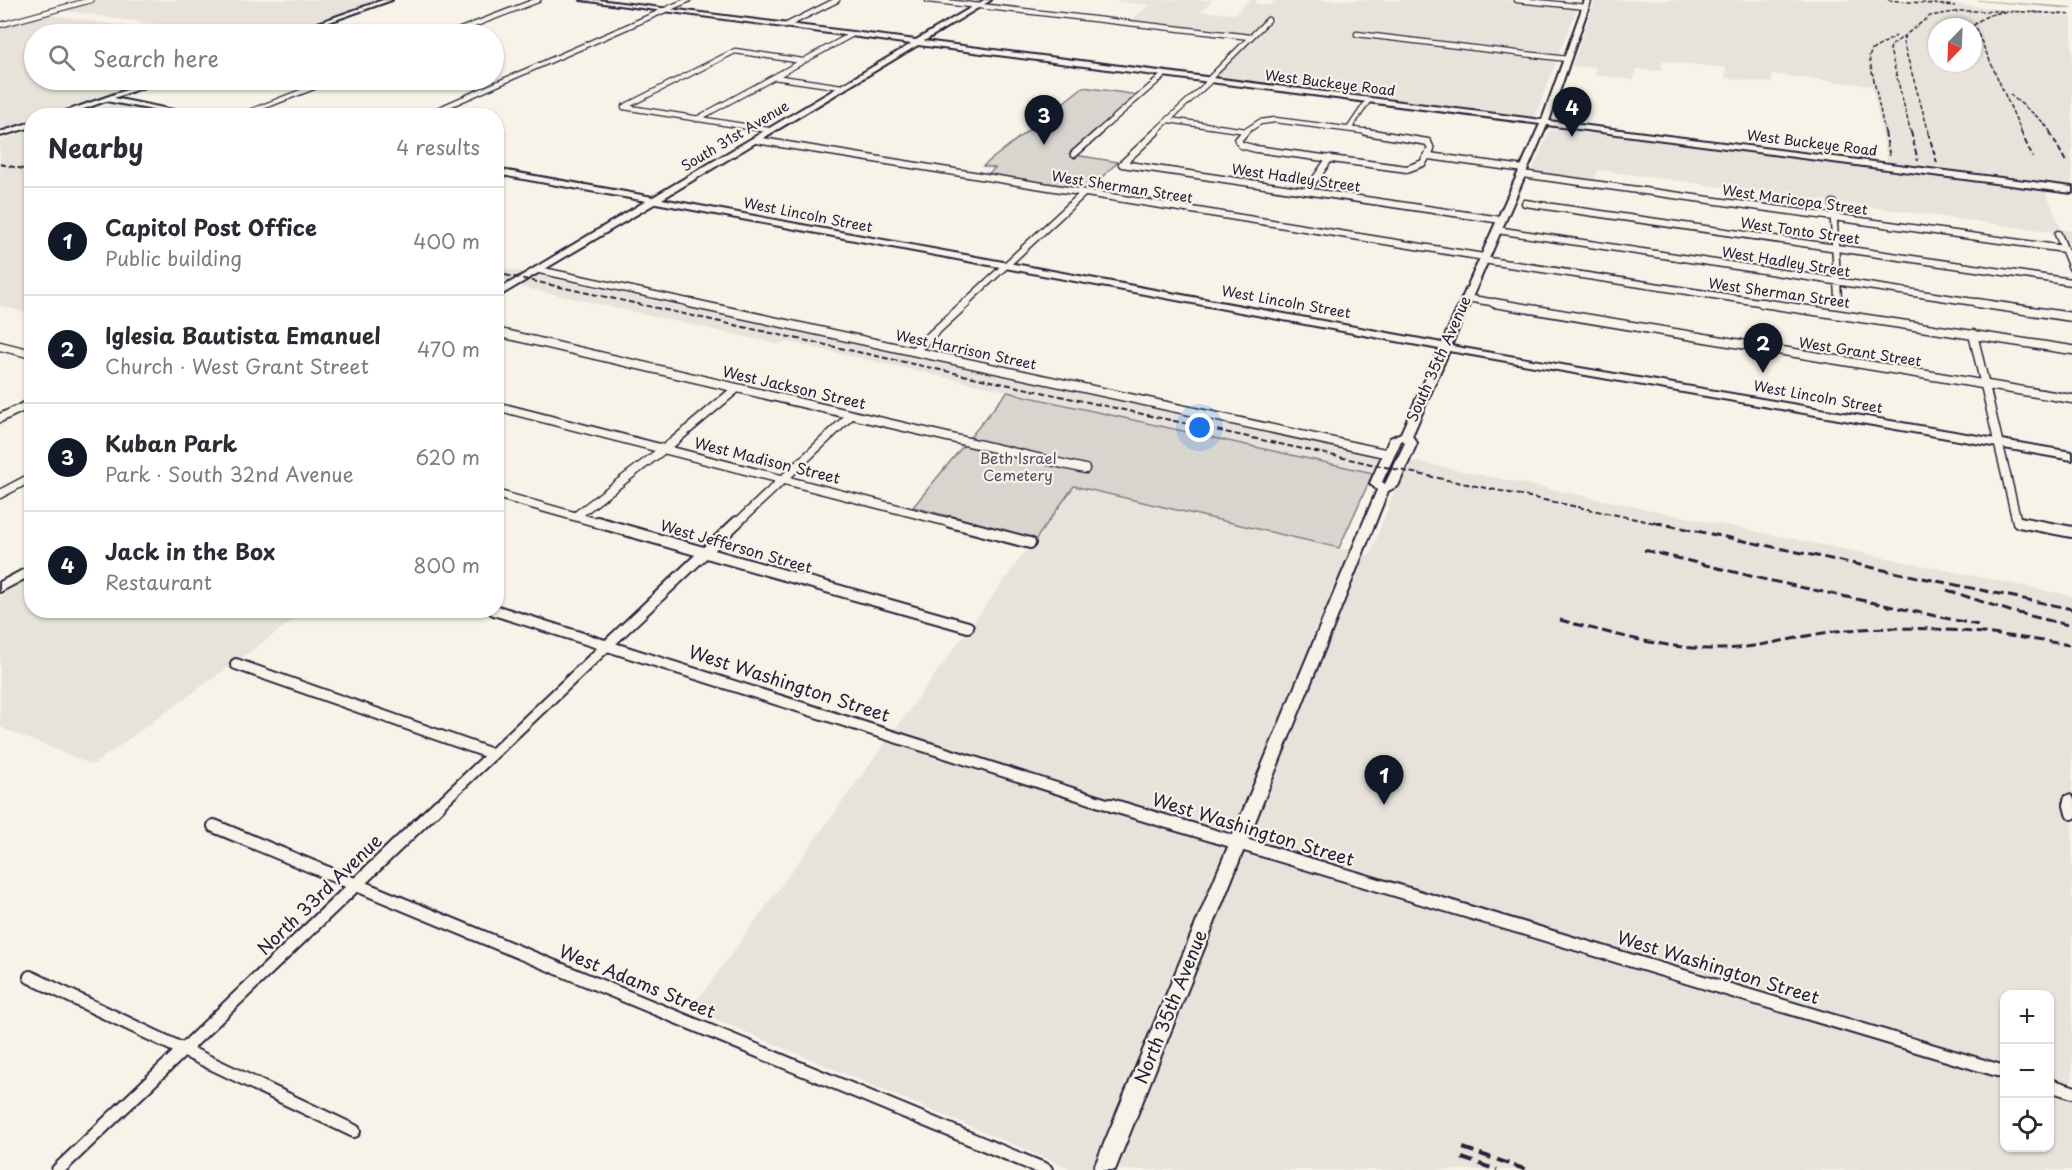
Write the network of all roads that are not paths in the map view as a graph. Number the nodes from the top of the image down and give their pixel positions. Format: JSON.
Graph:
{"nodes":[{"id":1,"x":70,"y":0,"type":"edge"},
{"id":2,"x":91,"y":0,"type":"edge"},
{"id":3,"x":389,"y":0,"type":"edge"},
{"id":4,"x":538,"y":0,"type":"edge"},
{"id":5,"x":584,"y":0,"type":"edge"},
{"id":6,"x":688,"y":0,"type":"edge"},
{"id":7,"x":837,"y":0,"type":"edge"},
{"id":8,"x":928,"y":0,"type":"edge"},
{"id":9,"x":988,"y":0,"type":"edge"},
{"id":10,"x":1517,"y":0,"type":"edge"},
{"id":11,"x":84,"y":2,"type":"junction"},
{"id":12,"x":1587,"y":3,"type":"edge"},
{"id":13,"x":978,"y":6,"type":"junction"},
{"id":14,"x":663,"y":10,"type":"junction"},
{"id":15,"x":1268,"y":20,"type":"dead end"},
{"id":16,"x":2,"y":24,"type":"edge"},
{"id":17,"x":319,"y":24,"type":"edge"},
{"id":18,"x":476,"y":24,"type":"edge"},
{"id":19,"x":785,"y":26,"type":"junction"},
{"id":20,"x":1357,"y":34,"type":"dead end"},
{"id":21,"x":851,"y":35,"type":"junction"},
{"id":22,"x":1250,"y":37,"type":"junction"},
{"id":23,"x":915,"y":43,"type":"junction"},
{"id":24,"x":1567,"y":58,"type":"junction"},
{"id":25,"x":803,"y":61,"type":"junction"},
{"id":26,"x":1164,"y":75,"type":"junction"},
{"id":27,"x":774,"y":77,"type":"junction"},
{"id":28,"x":504,"y":81,"type":"edge"},
{"id":29,"x":1208,"y":81,"type":"junction"},
{"id":30,"x":842,"y":87,"type":"junction"},
{"id":31,"x":129,"y":90,"type":"edge"},
{"id":32,"x":306,"y":90,"type":"edge"},
{"id":33,"x":483,"y":90,"type":"edge"},
{"id":34,"x":105,"y":98,"type":"junction"},
{"id":35,"x":1368,"y":101,"type":"junction"},
{"id":36,"x":77,"y":108,"type":"edge"},
{"id":37,"x":158,"y":108,"type":"edge"},
{"id":38,"x":260,"y":108,"type":"edge"},
{"id":39,"x":442,"y":108,"type":"edge"},
{"id":40,"x":697,"y":119,"type":"junction"},
{"id":41,"x":1169,"y":120,"type":"junction"},
{"id":42,"x":1545,"y":123,"type":"junction"},
{"id":43,"x":24,"y":126,"type":"edge"},
{"id":44,"x":1349,"y":129,"type":"junction"},
{"id":45,"x":768,"y":130,"type":"junction"},
{"id":46,"x":1246,"y":131,"type":"junction"},
{"id":47,"x":0,"y":134,"type":"edge"},
{"id":48,"x":756,"y":140,"type":"junction"},
{"id":49,"x":1074,"y":154,"type":"dead end"},
{"id":50,"x":1428,"y":156,"type":"junction"},
{"id":51,"x":1330,"y":158,"type":"junction"},
{"id":52,"x":1523,"y":172,"type":"junction"},
{"id":53,"x":504,"y":173,"type":"edge"},
{"id":54,"x":2072,"y":190,"type":"edge"},
{"id":55,"x":1307,"y":191,"type":"junction"},
{"id":56,"x":1084,"y":193,"type":"junction"},
{"id":57,"x":654,"y":201,"type":"junction"},
{"id":58,"x":1525,"y":203,"type":"dead end"},
{"id":59,"x":1833,"y":203,"type":"dead end"},
{"id":60,"x":1834,"y":217,"type":"junction"},
{"id":61,"x":1499,"y":225,"type":"junction"},
{"id":62,"x":2058,"y":234,"type":"dead end"},
{"id":63,"x":1835,"y":248,"type":"junction"},
{"id":64,"x":2064,"y":249,"type":"junction"},
{"id":65,"x":1484,"y":259,"type":"junction"},
{"id":66,"x":1007,"y":267,"type":"junction"},
{"id":67,"x":2072,"y":268,"type":"edge"},
{"id":68,"x":539,"y":270,"type":"junction"},
{"id":69,"x":1838,"y":281,"type":"junction"},
{"id":70,"x":2072,"y":282,"type":"edge"},
{"id":71,"x":504,"y":290,"type":"edge"},
{"id":72,"x":1466,"y":298,"type":"junction"},
{"id":73,"x":1838,"y":299,"type":"dead end"},
{"id":74,"x":2072,"y":317,"type":"edge"},
{"id":75,"x":504,"y":334,"type":"edge"},
{"id":76,"x":1973,"y":334,"type":"junction"},
{"id":77,"x":0,"y":346,"type":"edge"},
{"id":78,"x":1446,"y":347,"type":"junction"},
{"id":79,"x":12,"y":349,"type":"junction"},
{"id":80,"x":2072,"y":350,"type":"edge"},
{"id":81,"x":914,"y":351,"type":"junction"},
{"id":82,"x":24,"y":352,"type":"edge"},
{"id":83,"x":0,"y":354,"type":"edge"},
{"id":84,"x":1984,"y":385,"type":"junction"},
{"id":85,"x":736,"y":389,"type":"junction"},
{"id":86,"x":2072,"y":399,"type":"edge"},
{"id":87,"x":24,"y":407,"type":"edge"},
{"id":88,"x":504,"y":408,"type":"edge"},
{"id":89,"x":850,"y":416,"type":"junction"},
{"id":90,"x":0,"y":418,"type":"edge"},
{"id":91,"x":1406,"y":436,"type":"junction"},
{"id":92,"x":1996,"y":443,"type":"junction"},
{"id":93,"x":662,"y":448,"type":"junction"},
{"id":94,"x":1389,"y":453,"type":"junction"},
{"id":95,"x":2072,"y":456,"type":"edge"},
{"id":96,"x":1085,"y":469,"type":"dead end"},
{"id":97,"x":782,"y":479,"type":"junction"},
{"id":98,"x":24,"y":481,"type":"edge"},
{"id":99,"x":1383,"y":489,"type":"junction"},
{"id":100,"x":0,"y":494,"type":"edge"},
{"id":101,"x":504,"y":496,"type":"edge"},
{"id":102,"x":576,"y":516,"type":"junction"},
{"id":103,"x":2072,"y":532,"type":"edge"},
{"id":104,"x":1030,"y":543,"type":"dead end"},
{"id":105,"x":706,"y":553,"type":"junction"},
{"id":106,"x":24,"y":574,"type":"edge"},
{"id":107,"x":0,"y":588,"type":"edge"},
{"id":108,"x":504,"y":613,"type":"edge"},
{"id":109,"x":968,"y":627,"type":"dead end"},
{"id":110,"x":608,"y":646,"type":"junction"},
{"id":111,"x":236,"y":664,"type":"dead end"},
{"id":112,"x":492,"y":754,"type":"junction"},
{"id":113,"x":2069,"y":800,"type":"dead end"},
{"id":114,"x":2072,"y":813,"type":"edge"},
{"id":115,"x":214,"y":826,"type":"dead end"},
{"id":116,"x":1237,"y":844,"type":"junction"},
{"id":117,"x":355,"y":886,"type":"junction"},
{"id":118,"x":30,"y":977,"type":"dead end"},
{"id":119,"x":184,"y":1050,"type":"junction"},
{"id":120,"x":2000,"y":1071,"type":"edge"},
{"id":121,"x":2054,"y":1087,"type":"edge"},
{"id":122,"x":2072,"y":1092,"type":"edge"},
{"id":123,"x":354,"y":1131,"type":"dead end"},
{"id":124,"x":58,"y":1170,"type":"edge"},
{"id":125,"x":1046,"y":1170,"type":"edge"},
{"id":126,"x":1104,"y":1170,"type":"edge"}],
"edges":[{"from":1,"to":11,"type":"street"},
{"from":2,"to":11,"type":"street"},
{"from":3,"to":17,"type":"main road"},
{"from":4,"to":18,"type":"street"},
{"from":5,"to":14,"type":"main road","name":"West Buckeye Road"},
{"from":6,"to":14,"type":"street"},
{"from":7,"to":19,"type":"street"},
{"from":8,"to":13,"type":"street"},
{"from":9,"to":13,"type":"main road","name":"South 31st Avenue"},
{"from":10,"to":12,"type":"street"},
{"from":11,"to":16,"type":"street"},
{"from":12,"to":24,"type":"main road","name":"South 35th Avenue"},
{"from":13,"to":22,"type":"street"},
{"from":13,"to":23,"type":"main road","name":"South 31st Avenue"},
{"from":14,"to":19,"type":"main road","name":"West Buckeye Road"},
{"from":14,"to":28,"type":"street"},
{"from":15,"to":22,"type":"street"},
{"from":19,"to":21,"type":"main road","name":"West Buckeye Road"},
{"from":20,"to":24,"type":"street"},
{"from":21,"to":23,"type":"main road","name":"West Buckeye Road"},
{"from":21,"to":25,"type":"street"},
{"from":22,"to":29,"type":"street"},
{"from":23,"to":26,"type":"main road","name":"West Buckeye Road"},
{"from":23,"to":30,"type":"main road","name":"South 31st Avenue"},
{"from":24,"to":42,"type":"main road","name":"South 35th Avenue"},
{"from":25,"to":27,"type":"street"},
{"from":25,"to":40,"type":"street"},
{"from":26,"to":29,"type":"main road","name":"West Buckeye Road"},
{"from":26,"to":49,"type":"street"},
{"from":27,"to":30,"type":"street"},
{"from":27,"to":40,"type":"street"},
{"from":29,"to":35,"type":"main road","name":"West Buckeye Road"},
{"from":29,"to":41,"type":"street"},
{"from":30,"to":45,"type":"main road","name":"South 31st Avenue"},
{"from":31,"to":34,"type":"main road"},
{"from":32,"to":38,"type":"street"},
{"from":33,"to":39,"type":"street"},
{"from":34,"to":36,"type":"main road"},
{"from":34,"to":37,"type":"main road"},
{"from":35,"to":42,"type":"main road","name":"West Buckeye Road"},
{"from":35,"to":44,"type":"street"},
{"from":40,"to":45,"type":"street"},
{"from":41,"to":46,"type":"street"},
{"from":41,"to":55,"type":"street","name":"West Hadley Street"},
{"from":42,"to":52,"type":"main road","name":"South 35th Avenue"},
{"from":42,"to":54,"type":"main road","name":"West Buckeye Road"},
{"from":43,"to":47,"type":"main road"},
{"from":44,"to":46,"type":"street"},
{"from":44,"to":50,"type":"street"},
{"from":45,"to":48,"type":"main road","name":"South 31st Avenue"},
{"from":46,"to":51,"type":"street"},
{"from":48,"to":56,"type":"street","name":"West Sherman Street"},
{"from":48,"to":57,"type":"main road","name":"South 31st Avenue"},
{"from":50,"to":51,"type":"street"},
{"from":50,"to":52,"type":"street","name":"West Maricopa Street"},
{"from":51,"to":55,"type":"street"},
{"from":52,"to":60,"type":"street","name":"West Maricopa Street"},
{"from":52,"to":61,"type":"main road","name":"South 35th Avenue"},
{"from":53,"to":57,"type":"main road","name":"West Lincoln Street"},
{"from":55,"to":61,"type":"street","name":"West Hadley Street"},
{"from":56,"to":65,"type":"street","name":"West Sherman Street"},
{"from":56,"to":66,"type":"street"},
{"from":57,"to":66,"type":"main road","name":"West Lincoln Street"},
{"from":57,"to":68,"type":"main road","name":"South 31st Avenue"},
{"from":58,"to":63,"type":"street","name":"West Tonto Street"},
{"from":59,"to":60,"type":"street"},
{"from":60,"to":63,"type":"street"},
{"from":60,"to":64,"type":"street","name":"West Maricopa Street"},
{"from":61,"to":65,"type":"main road","name":"South 35th Avenue"},
{"from":61,"to":69,"type":"street","name":"West Hadley Street"},
{"from":62,"to":64,"type":"street"},
{"from":63,"to":69,"type":"street"},
{"from":63,"to":70,"type":"street","name":"West Tonto Street"},
{"from":64,"to":67,"type":"street"},
{"from":65,"to":72,"type":"main road","name":"South 35th Avenue"},
{"from":65,"to":76,"type":"street","name":"West Sherman Street"},
{"from":66,"to":78,"type":"main road","name":"West Lincoln Street"},
{"from":66,"to":81,"type":"street"},
{"from":68,"to":71,"type":"main road","name":"South 31st Avenue"},
{"from":68,"to":81,"type":"street","name":"West Harrison Street"},
{"from":69,"to":73,"type":"street"},
{"from":69,"to":74,"type":"street","name":"West Hadley Street"},
{"from":72,"to":78,"type":"main road","name":"South 35th Avenue"},
{"from":72,"to":84,"type":"street","name":"West Grant Street"},
{"from":75,"to":85,"type":"street","name":"West Jackson Street"},
{"from":76,"to":80,"type":"street","name":"West Sherman Street"},
{"from":76,"to":84,"type":"street"},
{"from":77,"to":79,"type":"street"},
{"from":78,"to":91,"type":"main road","name":"South 35th Avenue"},
{"from":78,"to":92,"type":"main road","name":"West Lincoln Street"},
{"from":79,"to":82,"type":"street"},
{"from":79,"to":83,"type":"street"},
{"from":81,"to":94,"type":"street","name":"West Harrison Street"},
{"from":84,"to":86,"type":"street","name":"West Grant Street"},
{"from":84,"to":92,"type":"street"},
{"from":85,"to":89,"type":"street","name":"West Jackson Street"},
{"from":85,"to":93,"type":"street"},
{"from":87,"to":90,"type":"street"},
{"from":88,"to":93,"type":"street","name":"West Madison Street"},
{"from":89,"to":96,"type":"street","name":"West Jackson Street"},
{"from":89,"to":97,"type":"street","name":"North 33rd Avenue"},
{"from":91,"to":94,"type":"main road"},
{"from":91,"to":99,"type":"main road","name":"South 35th Avenue"},
{"from":92,"to":95,"type":"main road","name":"West Lincoln Street"},
{"from":92,"to":103,"type":"street"},
{"from":93,"to":97,"type":"street","name":"West Madison Street"},
{"from":93,"to":102,"type":"street"},
{"from":94,"to":99,"type":"main road"},
{"from":97,"to":104,"type":"street","name":"West Madison Street"},
{"from":97,"to":105,"type":"street","name":"North 33rd Avenue"},
{"from":98,"to":100,"type":"street"},
{"from":99,"to":116,"type":"main road","name":"South 35th Avenue"},
{"from":101,"to":102,"type":"street","name":"West Jefferson Street"},
{"from":102,"to":105,"type":"street","name":"West Jefferson Street"},
{"from":105,"to":109,"type":"street","name":"West Jefferson Street"},
{"from":105,"to":110,"type":"street","name":"North 33rd Avenue"},
{"from":106,"to":107,"type":"main road"},
{"from":108,"to":110,"type":"street","name":"West Washington Street"},
{"from":110,"to":112,"type":"street","name":"North 33rd Avenue"},
{"from":110,"to":116,"type":"street","name":"West Washington Street"},
{"from":111,"to":112,"type":"street"},
{"from":112,"to":117,"type":"street","name":"North 33rd Avenue"},
{"from":113,"to":114,"type":"street"},
{"from":115,"to":117,"type":"street","name":"West Adams Street"},
{"from":116,"to":120,"type":"street","name":"West Washington Street"},
{"from":116,"to":126,"type":"main road","name":"North 35th Avenue"},
{"from":117,"to":119,"type":"street","name":"North 33rd Avenue"},
{"from":117,"to":125,"type":"street","name":"West Adams Street"},
{"from":118,"to":119,"type":"street"},
{"from":119,"to":123,"type":"street"},
{"from":119,"to":124,"type":"street","name":"North 33rd Avenue"},
{"from":121,"to":122,"type":"street"}]}
